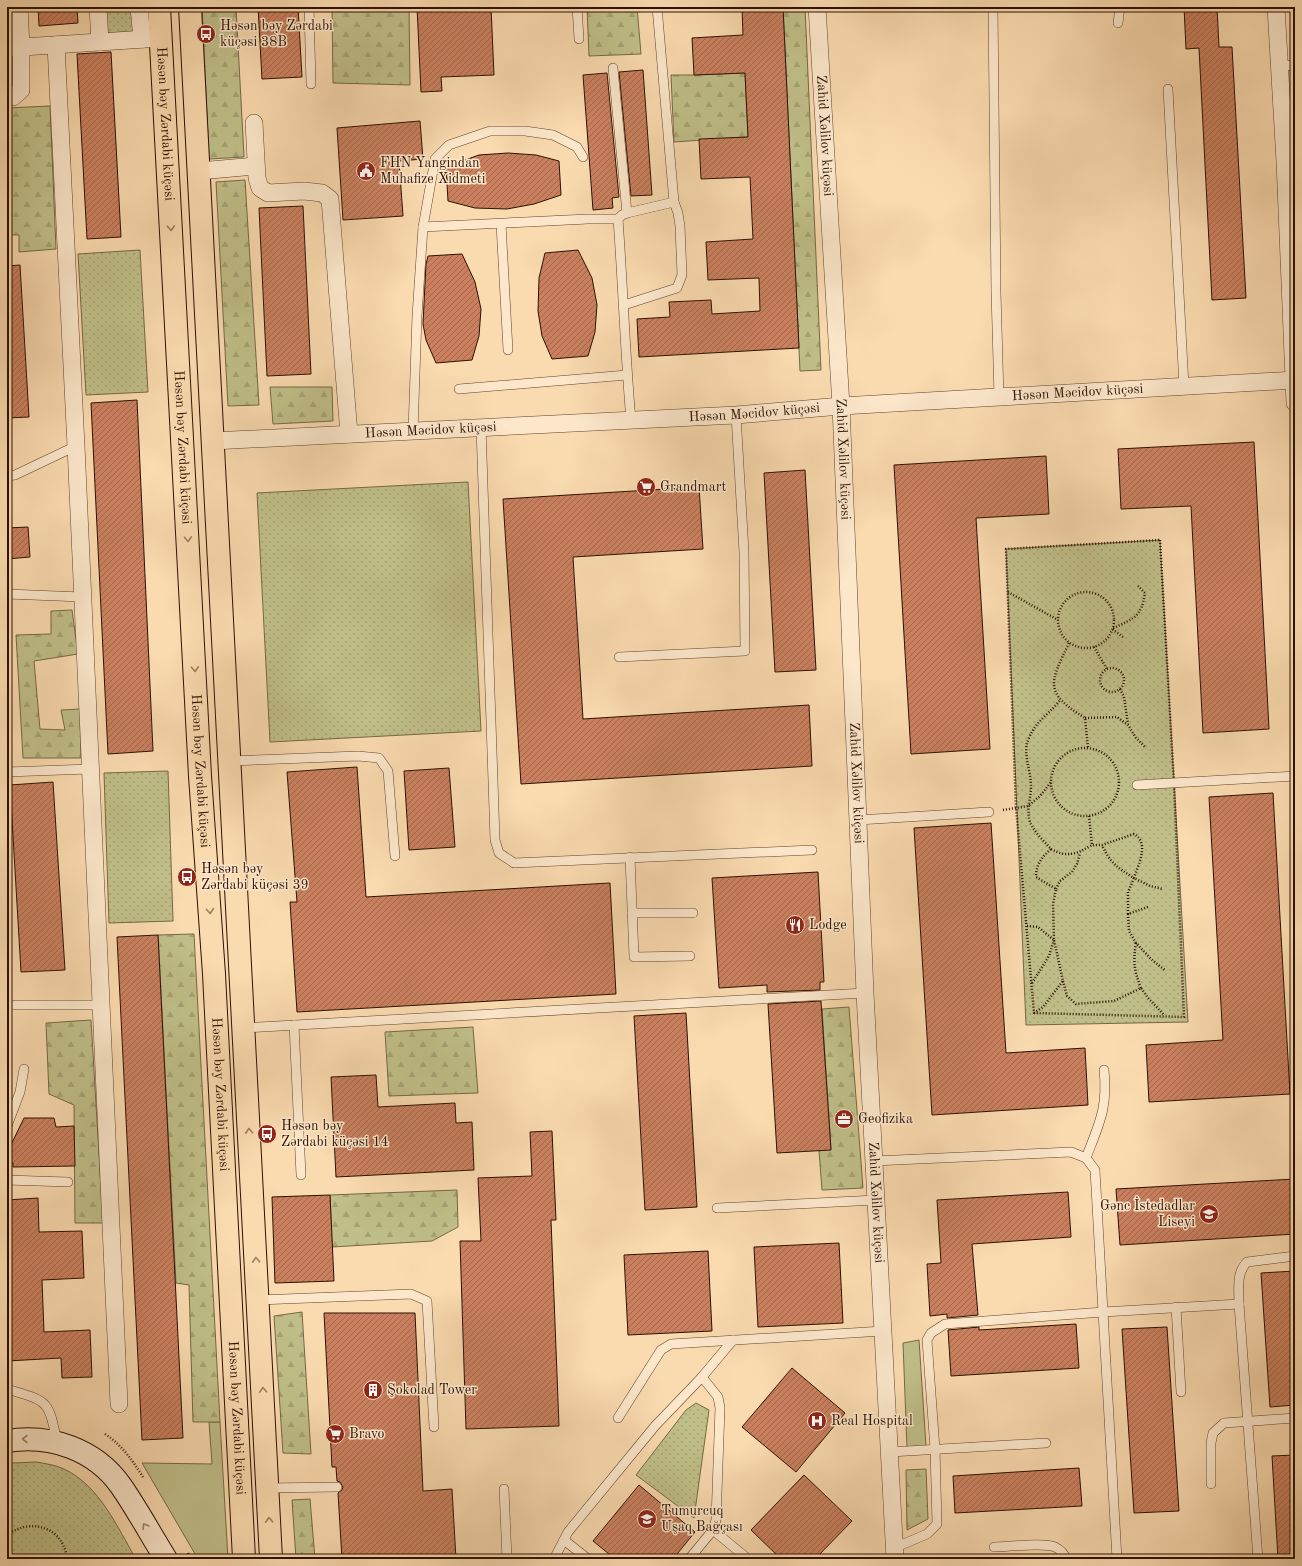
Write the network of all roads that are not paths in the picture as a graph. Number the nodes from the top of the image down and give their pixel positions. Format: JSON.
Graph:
{"nodes":[{"id":1,"x":18,"y":7,"type":"edge"},
{"id":2,"x":98,"y":7,"type":"edge"},
{"id":3,"x":139,"y":7,"type":"edge"},
{"id":4,"x":159,"y":7,"type":"edge"},
{"id":5,"x":190,"y":7,"type":"edge"},
{"id":6,"x":309,"y":7,"type":"edge"},
{"id":7,"x":577,"y":7,"type":"edge"},
{"id":8,"x":657,"y":7,"type":"edge"},
{"id":9,"x":817,"y":7,"type":"edge"},
{"id":10,"x":993,"y":7,"type":"edge"},
{"id":11,"x":1120,"y":7,"type":"edge"},
{"id":12,"x":1276,"y":7,"type":"edge"},
{"id":13,"x":1118,"y":23,"type":"dead end"},
{"id":14,"x":151,"y":38,"type":"junction"},
{"id":15,"x":579,"y":39,"type":"dead end"},
{"id":16,"x":100,"y":42,"type":"junction"},
{"id":17,"x":56,"y":45,"type":"junction"},
{"id":18,"x":14,"y":47,"type":"edge"},
{"id":19,"x":1287,"y":66,"type":"edge"},
{"id":20,"x":613,"y":68,"type":"dead end"},
{"id":21,"x":311,"y":84,"type":"dead end"},
{"id":22,"x":1168,"y":89,"type":"dead end"},
{"id":23,"x":7,"y":97,"type":"edge"},
{"id":24,"x":254,"y":123,"type":"dead end"},
{"id":25,"x":584,"y":157,"type":"dead end"},
{"id":26,"x":1290,"y":160,"type":"edge"},
{"id":27,"x":256,"y":166,"type":"junction"},
{"id":28,"x":199,"y":170,"type":"junction"},
{"id":29,"x":674,"y":202,"type":"junction"},
{"id":30,"x":627,"y":213,"type":"junction"},
{"id":31,"x":618,"y":219,"type":"junction"},
{"id":32,"x":501,"y":224,"type":"junction"},
{"id":33,"x":423,"y":227,"type":"junction"},
{"id":34,"x":624,"y":305,"type":"junction"},
{"id":35,"x":508,"y":350,"type":"dead end"},
{"id":36,"x":627,"y":375,"type":"junction"},
{"id":37,"x":1294,"y":380,"type":"edge"},
{"id":38,"x":1184,"y":386,"type":"junction"},
{"id":39,"x":459,"y":389,"type":"dead end"},
{"id":40,"x":999,"y":397,"type":"junction"},
{"id":41,"x":1295,"y":403,"type":"edge"},
{"id":42,"x":841,"y":406,"type":"junction"},
{"id":43,"x":736,"y":415,"type":"junction"},
{"id":44,"x":631,"y":420,"type":"junction"},
{"id":45,"x":481,"y":427,"type":"junction"},
{"id":46,"x":413,"y":431,"type":"junction"},
{"id":47,"x":349,"y":434,"type":"junction"},
{"id":48,"x":213,"y":441,"type":"junction"},
{"id":49,"x":76,"y":446,"type":"junction"},
{"id":50,"x":7,"y":476,"type":"edge"},
{"id":51,"x":7,"y":594,"type":"edge"},
{"id":52,"x":82,"y":597,"type":"junction"},
{"id":53,"x":618,"y":657,"type":"dead end"},
{"id":54,"x":230,"y":761,"type":"junction"},
{"id":55,"x":90,"y":769,"type":"junction"},
{"id":56,"x":7,"y":772,"type":"edge"},
{"id":57,"x":1295,"y":776,"type":"edge"},
{"id":58,"x":1137,"y":785,"type":"dead end"},
{"id":59,"x":989,"y":812,"type":"road end"},
{"id":60,"x":858,"y":820,"type":"junction"},
{"id":61,"x":812,"y":850,"type":"dead end"},
{"id":62,"x":395,"y":856,"type":"dead end"},
{"id":63,"x":630,"y":857,"type":"junction"},
{"id":64,"x":632,"y":913,"type":"junction"},
{"id":65,"x":693,"y":913,"type":"dead end"},
{"id":66,"x":690,"y":956,"type":"dead end"},
{"id":67,"x":865,"y":993,"type":"junction"},
{"id":68,"x":15,"y":1005,"type":"dead end"},
{"id":69,"x":100,"y":1005,"type":"junction"},
{"id":70,"x":294,"y":1025,"type":"junction"},
{"id":71,"x":243,"y":1028,"type":"junction"},
{"id":72,"x":24,"y":1069,"type":"dead end"},
{"id":73,"x":1104,"y":1070,"type":"dead end"},
{"id":74,"x":7,"y":1126,"type":"edge"},
{"id":75,"x":1086,"y":1158,"type":"junction"},
{"id":76,"x":874,"y":1161,"type":"junction"},
{"id":77,"x":301,"y":1175,"type":"dead end"},
{"id":78,"x":7,"y":1180,"type":"edge"},
{"id":79,"x":68,"y":1182,"type":"dead end"},
{"id":80,"x":876,"y":1200,"type":"junction"},
{"id":81,"x":717,"y":1208,"type":"dead end"},
{"id":82,"x":1295,"y":1256,"type":"edge"},
{"id":83,"x":258,"y":1300,"type":"junction"},
{"id":84,"x":1239,"y":1304,"type":"junction"},
{"id":85,"x":1176,"y":1307,"type":"junction"},
{"id":86,"x":1103,"y":1312,"type":"junction"},
{"id":87,"x":883,"y":1332,"type":"junction"},
{"id":88,"x":733,"y":1340,"type":"junction"},
{"id":89,"x":702,"y":1377,"type":"junction"},
{"id":90,"x":7,"y":1389,"type":"edge"},
{"id":91,"x":1181,"y":1392,"type":"dead end"},
{"id":92,"x":119,"y":1404,"type":"dead end"},
{"id":93,"x":618,"y":1418,"type":"dead end"},
{"id":94,"x":1295,"y":1418,"type":"edge"},
{"id":95,"x":1247,"y":1421,"type":"junction"},
{"id":96,"x":434,"y":1427,"type":"dead end"},
{"id":97,"x":7,"y":1441,"type":"edge"},
{"id":98,"x":58,"y":1442,"type":"junction"},
{"id":99,"x":1046,"y":1443,"type":"dead end"},
{"id":100,"x":935,"y":1449,"type":"junction"},
{"id":101,"x":890,"y":1452,"type":"junction"},
{"id":102,"x":1211,"y":1484,"type":"dead end"},
{"id":103,"x":337,"y":1487,"type":"dead end"},
{"id":104,"x":268,"y":1488,"type":"junction"},
{"id":105,"x":504,"y":1489,"type":"dead end"},
{"id":106,"x":713,"y":1530,"type":"junction"},
{"id":107,"x":564,"y":1540,"type":"junction"},
{"id":108,"x":994,"y":1547,"type":"dead end"},
{"id":109,"x":895,"y":1554,"type":"edge"},
{"id":110,"x":166,"y":1559,"type":"edge"},
{"id":111,"x":244,"y":1559,"type":"edge"},
{"id":112,"x":271,"y":1559,"type":"edge"},
{"id":113,"x":507,"y":1559,"type":"edge"},
{"id":114,"x":554,"y":1559,"type":"edge"},
{"id":115,"x":588,"y":1559,"type":"edge"},
{"id":116,"x":689,"y":1559,"type":"edge"},
{"id":117,"x":748,"y":1559,"type":"edge"},
{"id":118,"x":1066,"y":1559,"type":"edge"},
{"id":119,"x":1117,"y":1559,"type":"edge"},
{"id":120,"x":1258,"y":1559,"type":"edge"}],
"edges":[{"from":1,"to":18,"type":"street"},
{"from":2,"to":16,"type":"street"},
{"from":3,"to":14,"type":"street"},
{"from":4,"to":14,"type":"main road","name":"Həsən bəy Zərdabi küçəsi"},
{"from":5,"to":28,"type":"main road","name":"Həsən bəy Zərdabi küçəsi"},
{"from":6,"to":21,"type":"lane"},
{"from":7,"to":15,"type":"lane"},
{"from":8,"to":29,"type":"lane"},
{"from":9,"to":42,"type":"street","name":"Zahid Xəlilov küçəsi"},
{"from":10,"to":40,"type":"lane"},
{"from":11,"to":13,"type":"lane"},
{"from":12,"to":19,"type":"street"},
{"from":14,"to":16,"type":"street"},
{"from":14,"to":111,"type":"main road","name":"Həsən bəy Zərdabi küçəsi","one_way":true},
{"from":16,"to":17,"type":"street"},
{"from":17,"to":18,"type":"street"},
{"from":17,"to":49,"type":"street"},
{"from":18,"to":23,"type":"street"},
{"from":19,"to":26,"type":"street"},
{"from":20,"to":30,"type":"lane"},
{"from":22,"to":38,"type":"lane"},
{"from":24,"to":27,"type":"street"},
{"from":25,"to":33,"type":"lane"},
{"from":26,"to":37,"type":"street"},
{"from":27,"to":28,"type":"street"},
{"from":27,"to":47,"type":"street"},
{"from":28,"to":48,"type":"main road","name":"Həsən bəy Zərdabi küçəsi"},
{"from":29,"to":30,"type":"lane"},
{"from":29,"to":34,"type":"lane"},
{"from":30,"to":31,"type":"lane"},
{"from":31,"to":32,"type":"lane"},
{"from":31,"to":34,"type":"lane"},
{"from":32,"to":33,"type":"lane"},
{"from":32,"to":35,"type":"lane"},
{"from":33,"to":46,"type":"lane"},
{"from":34,"to":36,"type":"lane"},
{"from":36,"to":39,"type":"lane"},
{"from":36,"to":44,"type":"lane"},
{"from":37,"to":38,"type":"street","name":"Həsən Məcidov küçəsi"},
{"from":37,"to":41,"type":"street"},
{"from":38,"to":40,"type":"street","name":"Həsən Məcidov küçəsi"},
{"from":40,"to":42,"type":"street","name":"Həsən Məcidov küçəsi"},
{"from":42,"to":43,"type":"street","name":"Həsən Məcidov küçəsi"},
{"from":42,"to":60,"type":"street","name":"Zahid Xəlilov küçəsi"},
{"from":43,"to":44,"type":"street","name":"Həsən Məcidov küçəsi"},
{"from":43,"to":53,"type":"lane"},
{"from":44,"to":45,"type":"street","name":"Həsən Məcidov küçəsi"},
{"from":45,"to":46,"type":"street","name":"Həsən Məcidov küçəsi"},
{"from":45,"to":63,"type":"lane"},
{"from":46,"to":47,"type":"street","name":"Həsən Məcidov küçəsi"},
{"from":47,"to":48,"type":"street","name":"Həsən Məcidov küçəsi"},
{"from":48,"to":54,"type":"main road","name":"Həsən bəy Zərdabi küçəsi"},
{"from":49,"to":50,"type":"lane"},
{"from":49,"to":52,"type":"street"},
{"from":51,"to":52,"type":"lane"},
{"from":52,"to":55,"type":"street"},
{"from":54,"to":62,"type":"lane"},
{"from":54,"to":71,"type":"main road","name":"Həsən bəy Zərdabi küçəsi"},
{"from":55,"to":56,"type":"lane"},
{"from":55,"to":69,"type":"street"},
{"from":57,"to":58,"type":"lane"},
{"from":59,"to":60,"type":"lane"},
{"from":60,"to":67,"type":"street","name":"Zahid Xəlilov küçəsi"},
{"from":61,"to":63,"type":"lane"},
{"from":63,"to":64,"type":"lane"},
{"from":64,"to":65,"type":"lane"},
{"from":64,"to":66,"type":"lane"},
{"from":67,"to":70,"type":"lane"},
{"from":67,"to":76,"type":"street","name":"Zahid Xəlilov küçəsi"},
{"from":68,"to":69,"type":"lane"},
{"from":69,"to":92,"type":"street"},
{"from":70,"to":71,"type":"lane"},
{"from":70,"to":77,"type":"lane"},
{"from":83,"to":71,"type":"main road","name":"Həsən bəy Zərdabi küçəsi","one_way":true},
{"from":72,"to":74,"type":"lane"},
{"from":73,"to":75,"type":"lane"},
{"from":75,"to":76,"type":"lane"},
{"from":75,"to":86,"type":"lane"},
{"from":76,"to":80,"type":"street","name":"Zahid Xəlilov küçəsi"},
{"from":78,"to":79,"type":"lane"},
{"from":80,"to":81,"type":"lane"},
{"from":80,"to":87,"type":"street","name":"Zahid Xəlilov küçəsi"},
{"from":82,"to":84,"type":"lane"},
{"from":83,"to":96,"type":"lane"},
{"from":104,"to":83,"type":"main road","name":"Həsən bəy Zərdabi küçəsi","one_way":true},
{"from":84,"to":85,"type":"lane"},
{"from":84,"to":95,"type":"lane"},
{"from":85,"to":86,"type":"lane"},
{"from":85,"to":91,"type":"lane"},
{"from":86,"to":100,"type":"lane"},
{"from":86,"to":119,"type":"lane"},
{"from":87,"to":88,"type":"lane"},
{"from":87,"to":101,"type":"street","name":"Zahid Xəlilov küçəsi"},
{"from":88,"to":89,"type":"lane"},
{"from":88,"to":93,"type":"lane"},
{"from":89,"to":106,"type":"lane"},
{"from":89,"to":107,"type":"lane"},
{"from":90,"to":98,"type":"lane"},
{"from":94,"to":95,"type":"lane"},
{"from":95,"to":102,"type":"lane"},
{"from":95,"to":120,"type":"lane"},
{"from":98,"to":97,"type":"main road","one_way":true},
{"from":110,"to":98,"type":"main road","one_way":true},
{"from":99,"to":100,"type":"lane"},
{"from":100,"to":101,"type":"lane"},
{"from":100,"to":109,"type":"lane"},
{"from":101,"to":109,"type":"street","name":"Zahid Xəlilov küçəsi"},
{"from":103,"to":104,"type":"lane"},
{"from":112,"to":104,"type":"main road","name":"Həsən bəy Zərdabi küçəsi","one_way":true},
{"from":105,"to":113,"type":"lane"},
{"from":106,"to":116,"type":"lane"},
{"from":106,"to":117,"type":"lane"},
{"from":107,"to":114,"type":"lane"},
{"from":107,"to":115,"type":"lane"},
{"from":108,"to":118,"type":"lane"}]}
